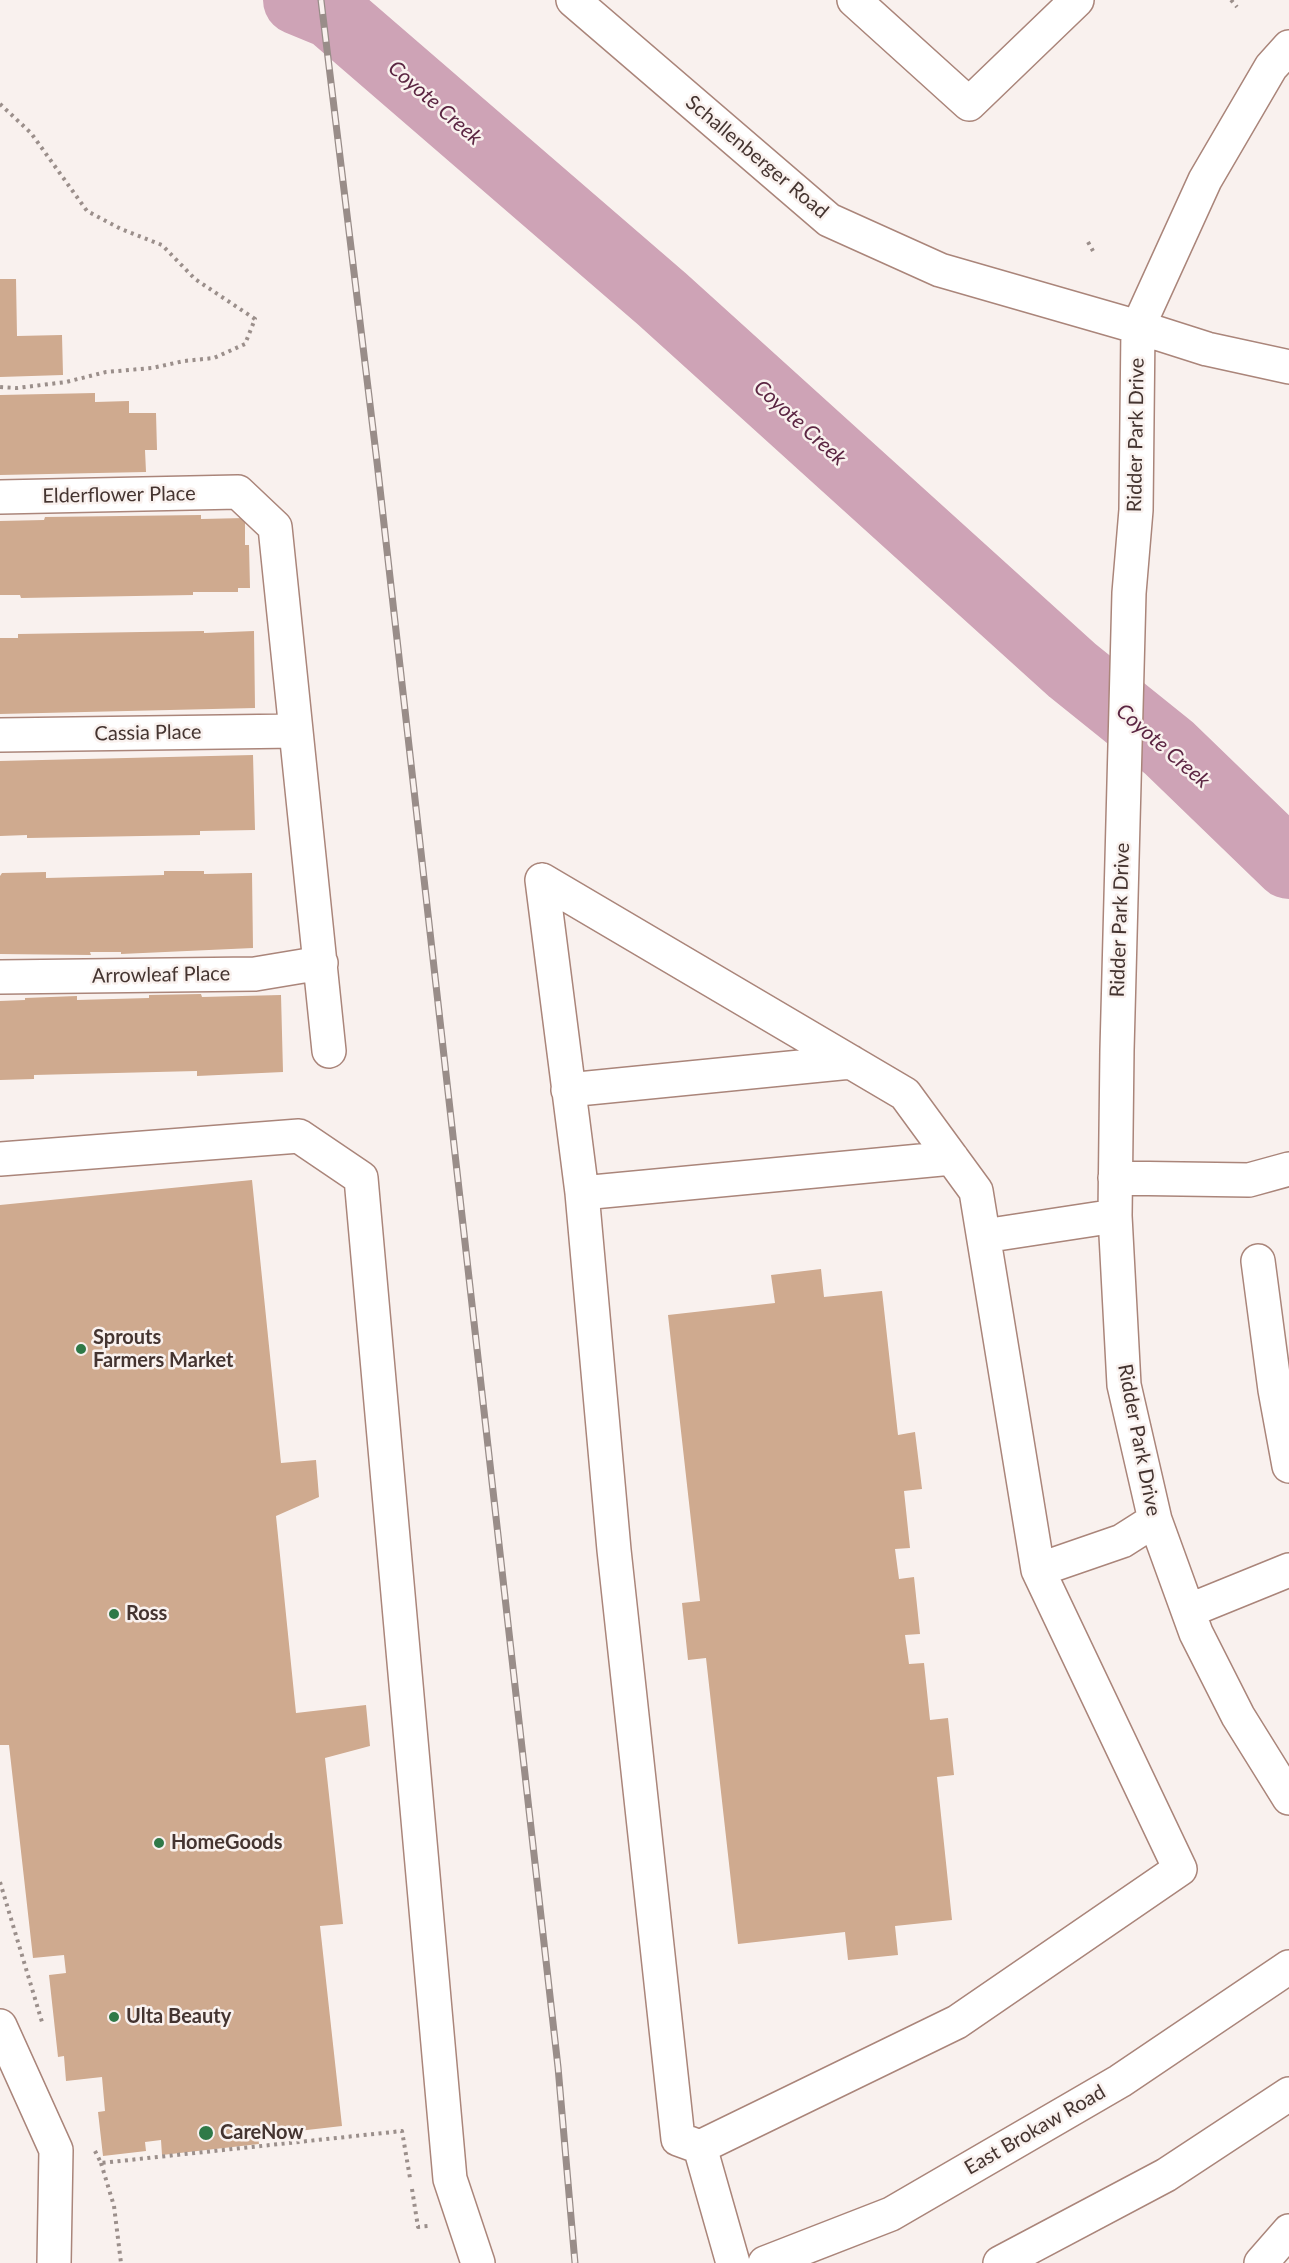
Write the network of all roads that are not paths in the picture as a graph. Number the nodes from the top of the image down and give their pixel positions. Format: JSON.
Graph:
{"nodes":[{"id":1,"x":573,"y":0,"type":"edge"},
{"id":2,"x":854,"y":0,"type":"edge"},
{"id":3,"x":1077,"y":0,"type":"edge"},
{"id":4,"x":1289,"y":47,"type":"edge"},
{"id":5,"x":1138,"y":327,"type":"junction"},
{"id":6,"x":1289,"y":367,"type":"edge"},
{"id":7,"x":0,"y":497,"type":"edge"},
{"id":8,"x":296,"y":731,"type":"junction"},
{"id":9,"x":0,"y":735,"type":"edge"},
{"id":10,"x":321,"y":963,"type":"junction"},
{"id":11,"x":0,"y":977,"type":"edge"},
{"id":12,"x":329,"y":1051,"type":"dead end"},
{"id":13,"x":851,"y":1062,"type":"junction"},
{"id":14,"x":568,"y":1090,"type":"junction"},
{"id":15,"x":952,"y":1158,"type":"junction"},
{"id":16,"x":0,"y":1159,"type":"edge"},
{"id":17,"x":1289,"y":1169,"type":"edge"},
{"id":18,"x":1115,"y":1178,"type":"junction"},
{"id":19,"x":582,"y":1193,"type":"junction"},
{"id":20,"x":1115,"y":1216,"type":"junction"},
{"id":21,"x":984,"y":1236,"type":"junction"},
{"id":22,"x":1258,"y":1261,"type":"dead end"},
{"id":23,"x":1289,"y":1466,"type":"edge"},
{"id":24,"x":1155,"y":1520,"type":"junction"},
{"id":25,"x":1038,"y":1570,"type":"junction"},
{"id":26,"x":1289,"y":1570,"type":"edge"},
{"id":27,"x":1188,"y":1611,"type":"junction"},
{"id":28,"x":1289,"y":1798,"type":"edge"},
{"id":29,"x":1289,"y":1967,"type":"edge"},
{"id":30,"x":0,"y":2026,"type":"edge"},
{"id":31,"x":1289,"y":2094,"type":"edge"},
{"id":32,"x":700,"y":2147,"type":"junction"},
{"id":33,"x":1289,"y":2231,"type":"edge"},
{"id":34,"x":54,"y":2263,"type":"edge"},
{"id":35,"x":478,"y":2263,"type":"edge"},
{"id":36,"x":733,"y":2263,"type":"edge"},
{"id":37,"x":765,"y":2263,"type":"edge"},
{"id":38,"x":1000,"y":2263,"type":"edge"},
{"id":39,"x":1261,"y":2263,"type":"edge"}],
"edges":[{"from":1,"to":5,"type":"street","name":"Schallenberger Road"},
{"from":2,"to":3,"type":"street"},
{"from":4,"to":5,"type":"street","name":"Ridder Park Drive"},
{"from":5,"to":6,"type":"street","name":"Schallenberger Road"},
{"from":5,"to":18,"type":"street","name":"Ridder Park Drive"},
{"from":7,"to":8,"type":"street","name":"Elderflower Place"},
{"from":8,"to":9,"type":"street","name":"Cassia Place"},
{"from":8,"to":10,"type":"street"},
{"from":10,"to":11,"type":"street","name":"Arrowleaf Place"},
{"from":10,"to":12,"type":"street"},
{"from":13,"to":14,"type":"street"},
{"from":13,"to":14,"type":"street"},
{"from":13,"to":15,"type":"street"},
{"from":14,"to":19,"type":"street"},
{"from":15,"to":19,"type":"street"},
{"from":15,"to":21,"type":"street"},
{"from":16,"to":35,"type":"street"},
{"from":17,"to":18,"type":"street"},
{"from":18,"to":20,"type":"street","name":"Ridder Park Drive"},
{"from":19,"to":32,"type":"street"},
{"from":20,"to":21,"type":"street"},
{"from":20,"to":24,"type":"street","name":"Ridder Park Drive"},
{"from":21,"to":25,"type":"street"},
{"from":22,"to":23,"type":"street"},
{"from":24,"to":25,"type":"street"},
{"from":24,"to":27,"type":"street","name":"Ridder Park Drive"},
{"from":25,"to":32,"type":"street"},
{"from":26,"to":27,"type":"street"},
{"from":27,"to":28,"type":"street","name":"Ridder Park Drive"},
{"from":29,"to":37,"type":"street","name":"East Brokaw Road"},
{"from":30,"to":34,"type":"street"},
{"from":31,"to":38,"type":"street"},
{"from":32,"to":36,"type":"street"},
{"from":33,"to":39,"type":"street"}]}
